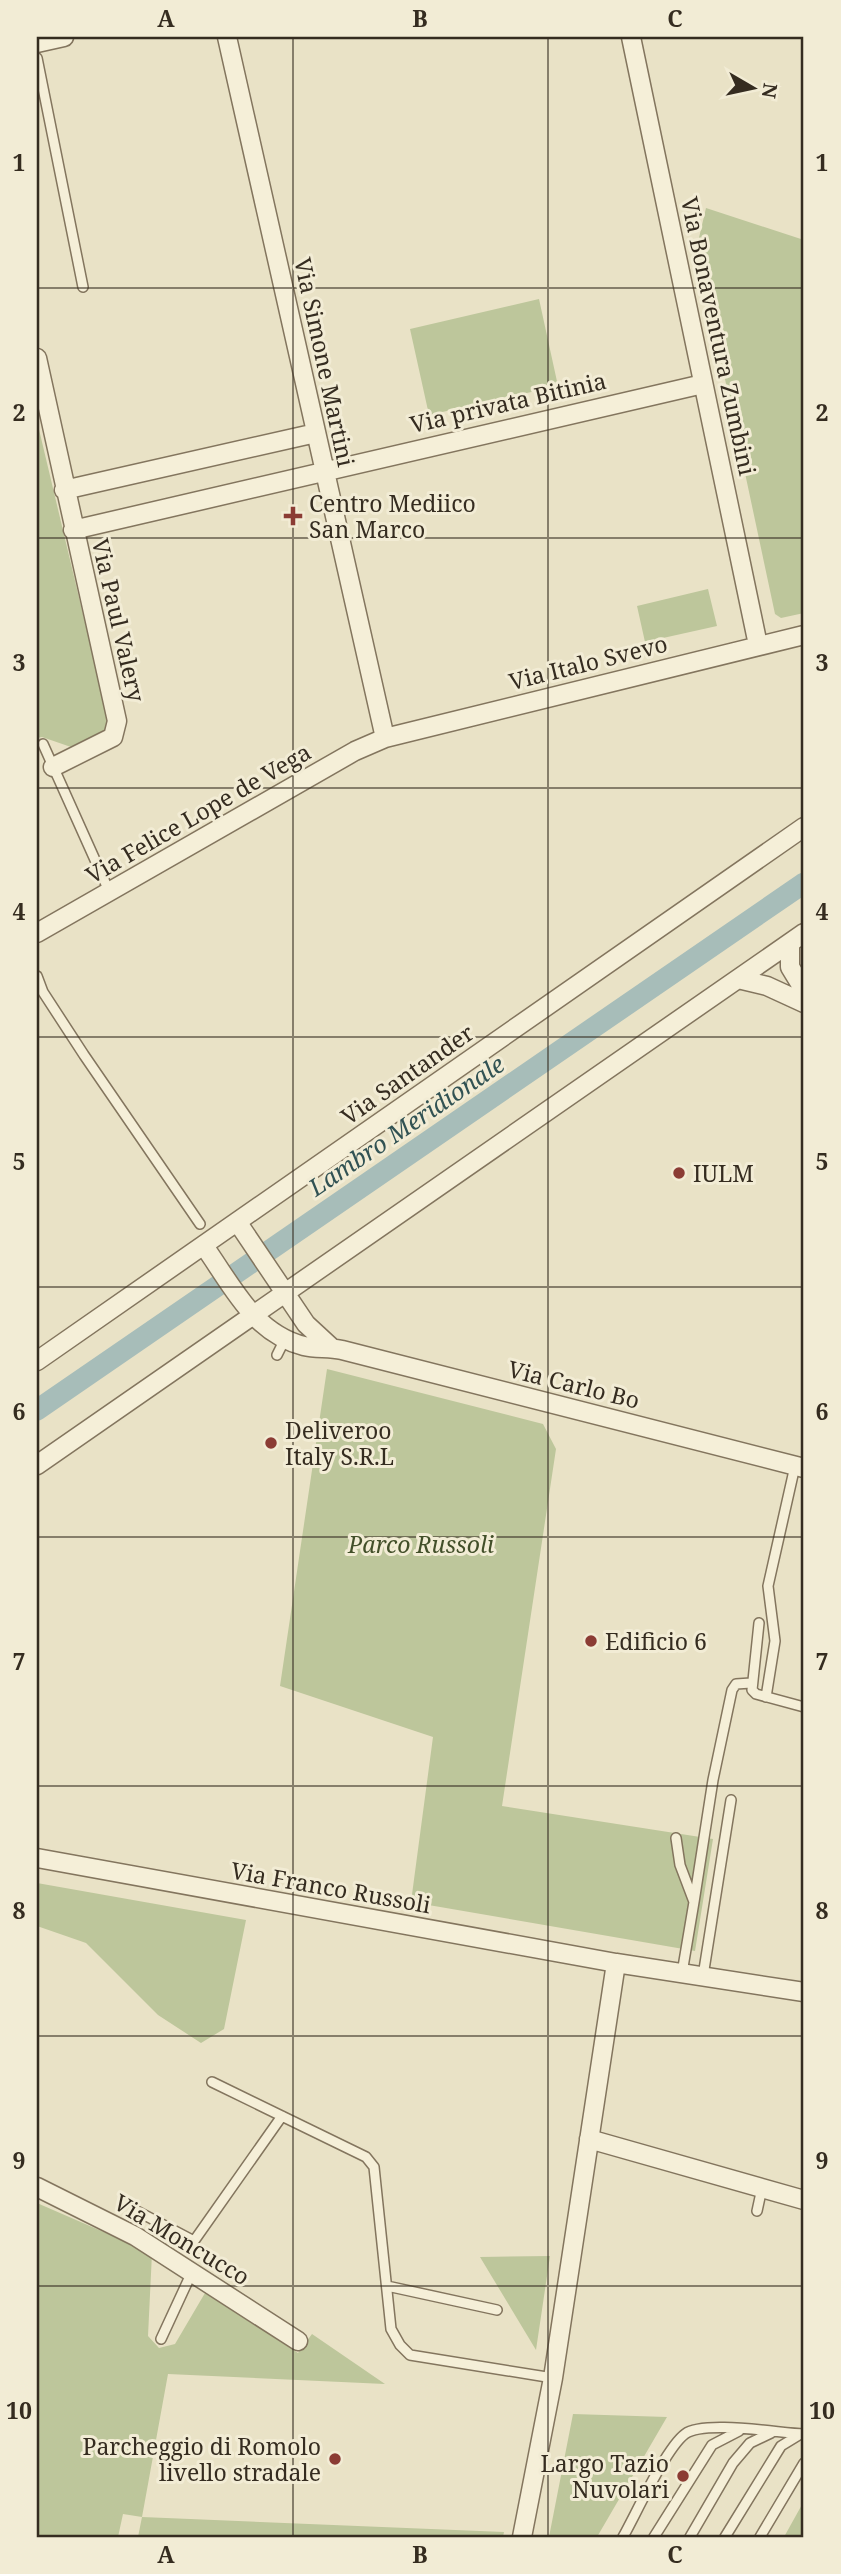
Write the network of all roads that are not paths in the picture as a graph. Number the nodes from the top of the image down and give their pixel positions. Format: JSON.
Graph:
{"nodes":[{"id":1,"x":64,"y":37,"type":"edge"},
{"id":2,"x":227,"y":37,"type":"edge"},
{"id":3,"x":631,"y":37,"type":"edge"},
{"id":4,"x":37,"y":43,"type":"edge"},
{"id":5,"x":37,"y":58,"type":"edge"},
{"id":6,"x":83,"y":287,"type":"dead end"},
{"id":7,"x":37,"y":358,"type":"edge"},
{"id":8,"x":703,"y":384,"type":"junction"},
{"id":9,"x":316,"y":433,"type":"junction"},
{"id":10,"x":324,"y":471,"type":"junction"},
{"id":11,"x":64,"y":489,"type":"junction"},
{"id":12,"x":73,"y":530,"type":"junction"},
{"id":13,"x":804,"y":635,"type":"edge"},
{"id":14,"x":758,"y":645,"type":"junction"},
{"id":15,"x":385,"y":738,"type":"junction"},
{"id":16,"x":43,"y":744,"type":"dead end"},
{"id":17,"x":53,"y":767,"type":"junction"},
{"id":18,"x":804,"y":827,"type":"edge"},
{"id":19,"x":109,"y":891,"type":"junction"},
{"id":20,"x":37,"y":933,"type":"edge"},
{"id":21,"x":797,"y":938,"type":"edge"},
{"id":22,"x":37,"y":976,"type":"edge"},
{"id":23,"x":738,"y":979,"type":"junction"},
{"id":24,"x":804,"y":990,"type":"edge"},
{"id":25,"x":804,"y":1003,"type":"edge"},
{"id":26,"x":200,"y":1224,"type":"dead end"},
{"id":27,"x":242,"y":1228,"type":"junction"},
{"id":28,"x":208,"y":1251,"type":"junction"},
{"id":29,"x":282,"y":1287,"type":"junction"},
{"id":30,"x":248,"y":1310,"type":"junction"},
{"id":31,"x":332,"y":1348,"type":"junction"},
{"id":32,"x":37,"y":1361,"type":"edge"},
{"id":33,"x":37,"y":1465,"type":"edge"},
{"id":34,"x":800,"y":1467,"type":"edge"},
{"id":35,"x":759,"y":1623,"type":"dead end"},
{"id":36,"x":751,"y":1683,"type":"junction"},
{"id":37,"x":766,"y":1697,"type":"junction"},
{"id":38,"x":804,"y":1707,"type":"edge"},
{"id":39,"x":731,"y":1800,"type":"dead end"},
{"id":40,"x":676,"y":1838,"type":"dead end"},
{"id":41,"x":37,"y":1858,"type":"edge"},
{"id":42,"x":694,"y":1902,"type":"junction"},
{"id":43,"x":616,"y":1963,"type":"junction"},
{"id":44,"x":682,"y":1973,"type":"junction"},
{"id":45,"x":702,"y":1976,"type":"junction"},
{"id":46,"x":804,"y":1992,"type":"edge"},
{"id":47,"x":212,"y":2082,"type":"dead end"},
{"id":48,"x":282,"y":2116,"type":"junction"},
{"id":49,"x":589,"y":2139,"type":"junction"},
{"id":50,"x":37,"y":2186,"type":"edge"},
{"id":51,"x":762,"y":2188,"type":"junction"},
{"id":52,"x":804,"y":2200,"type":"edge"},
{"id":53,"x":135,"y":2210,"type":"dead end"},
{"id":54,"x":757,"y":2211,"type":"dead end"},
{"id":55,"x":193,"y":2270,"type":"junction"},
{"id":56,"x":387,"y":2286,"type":"junction"},
{"id":57,"x":497,"y":2309,"type":"dead end"},
{"id":58,"x":161,"y":2339,"type":"dead end"},
{"id":59,"x":299,"y":2341,"type":"dead end"},
{"id":60,"x":553,"y":2378,"type":"junction"},
{"id":61,"x":741,"y":2431,"type":"junction"},
{"id":62,"x":773,"y":2432,"type":"junction"},
{"id":63,"x":802,"y":2434,"type":"edge"},
{"id":64,"x":804,"y":2463,"type":"edge"},
{"id":65,"x":522,"y":2537,"type":"edge"},
{"id":66,"x":623,"y":2537,"type":"edge"},
{"id":67,"x":654,"y":2537,"type":"edge"},
{"id":68,"x":690,"y":2537,"type":"edge"},
{"id":69,"x":725,"y":2537,"type":"edge"},
{"id":70,"x":760,"y":2537,"type":"edge"}],
"edges":[{"from":1,"to":4,"type":"street"},
{"from":2,"to":9,"type":"street","name":"Via Simone Martini"},
{"from":3,"to":8,"type":"street","name":"Via Bonaventura Zumbini"},
{"from":5,"to":6,"type":"lane"},
{"from":7,"to":11,"type":"street","name":"Via Paul Valery"},
{"from":8,"to":10,"type":"street","name":"Via privata Bitinia"},
{"from":8,"to":14,"type":"street","name":"Via Bonaventura Zumbini"},
{"from":9,"to":10,"type":"street","name":"Via Simone Martini"},
{"from":9,"to":11,"type":"street"},
{"from":10,"to":12,"type":"street","name":"Via Paul Valery"},
{"from":10,"to":15,"type":"street","name":"Via Simone Martini"},
{"from":11,"to":12,"type":"street","name":"Via Paul Valery"},
{"from":12,"to":17,"type":"street","name":"Via Paul Valery"},
{"from":13,"to":14,"type":"street","name":"Via Italo Svevo"},
{"from":14,"to":15,"type":"street","name":"Via Italo Svevo"},
{"from":15,"to":19,"type":"street","name":"Via Felice Lope de Vega"},
{"from":16,"to":17,"type":"lane"},
{"from":17,"to":19,"type":"lane"},
{"from":18,"to":27,"type":"street","name":"Via Santander"},
{"from":19,"to":20,"type":"street","name":"Via Felice Lope de Vega"},
{"from":21,"to":23,"type":"street"},
{"from":21,"to":24,"type":"street"},
{"from":22,"to":26,"type":"lane"},
{"from":23,"to":25,"type":"street"},
{"from":23,"to":29,"type":"street"},
{"from":27,"to":28,"type":"street","name":"Via Santander"},
{"from":27,"to":29,"type":"street","name":"Via Carlo Bo"},
{"from":28,"to":30,"type":"street"},
{"from":28,"to":32,"type":"street","name":"Via Santander"},
{"from":29,"to":30,"type":"street"},
{"from":29,"to":31,"type":"street","name":"Via Carlo Bo"},
{"from":30,"to":31,"type":"street","name":"Via Carlo Bo"},
{"from":30,"to":33,"type":"street"},
{"from":31,"to":34,"type":"street","name":"Via Carlo Bo"},
{"from":34,"to":37,"type":"lane"},
{"from":35,"to":36,"type":"lane"},
{"from":36,"to":37,"type":"lane"},
{"from":36,"to":42,"type":"lane"},
{"from":37,"to":38,"type":"lane"},
{"from":39,"to":45,"type":"lane"},
{"from":40,"to":42,"type":"lane"},
{"from":41,"to":43,"type":"street","name":"Via Franco Russoli"},
{"from":42,"to":44,"type":"lane"},
{"from":43,"to":44,"type":"street","name":"Via Franco Russoli"},
{"from":43,"to":49,"type":"street"},
{"from":44,"to":45,"type":"street","name":"Via Franco Russoli"},
{"from":45,"to":46,"type":"street","name":"Via Franco Russoli"},
{"from":47,"to":48,"type":"lane"},
{"from":48,"to":53,"type":"lane"},
{"from":48,"to":56,"type":"lane"},
{"from":49,"to":51,"type":"street"},
{"from":49,"to":60,"type":"street"},
{"from":50,"to":55,"type":"street","name":"Via Moncucco"},
{"from":51,"to":52,"type":"street"},
{"from":51,"to":54,"type":"lane"},
{"from":55,"to":58,"type":"lane"},
{"from":55,"to":59,"type":"street","name":"Via Moncucco"},
{"from":56,"to":57,"type":"lane"},
{"from":56,"to":60,"type":"lane"},
{"from":60,"to":65,"type":"street"},
{"from":61,"to":62,"type":"lane"},
{"from":61,"to":66,"type":"lane"},
{"from":61,"to":67,"type":"lane"},
{"from":62,"to":63,"type":"lane"},
{"from":62,"to":68,"type":"lane"},
{"from":63,"to":69,"type":"lane"},
{"from":64,"to":70,"type":"lane"}]}
